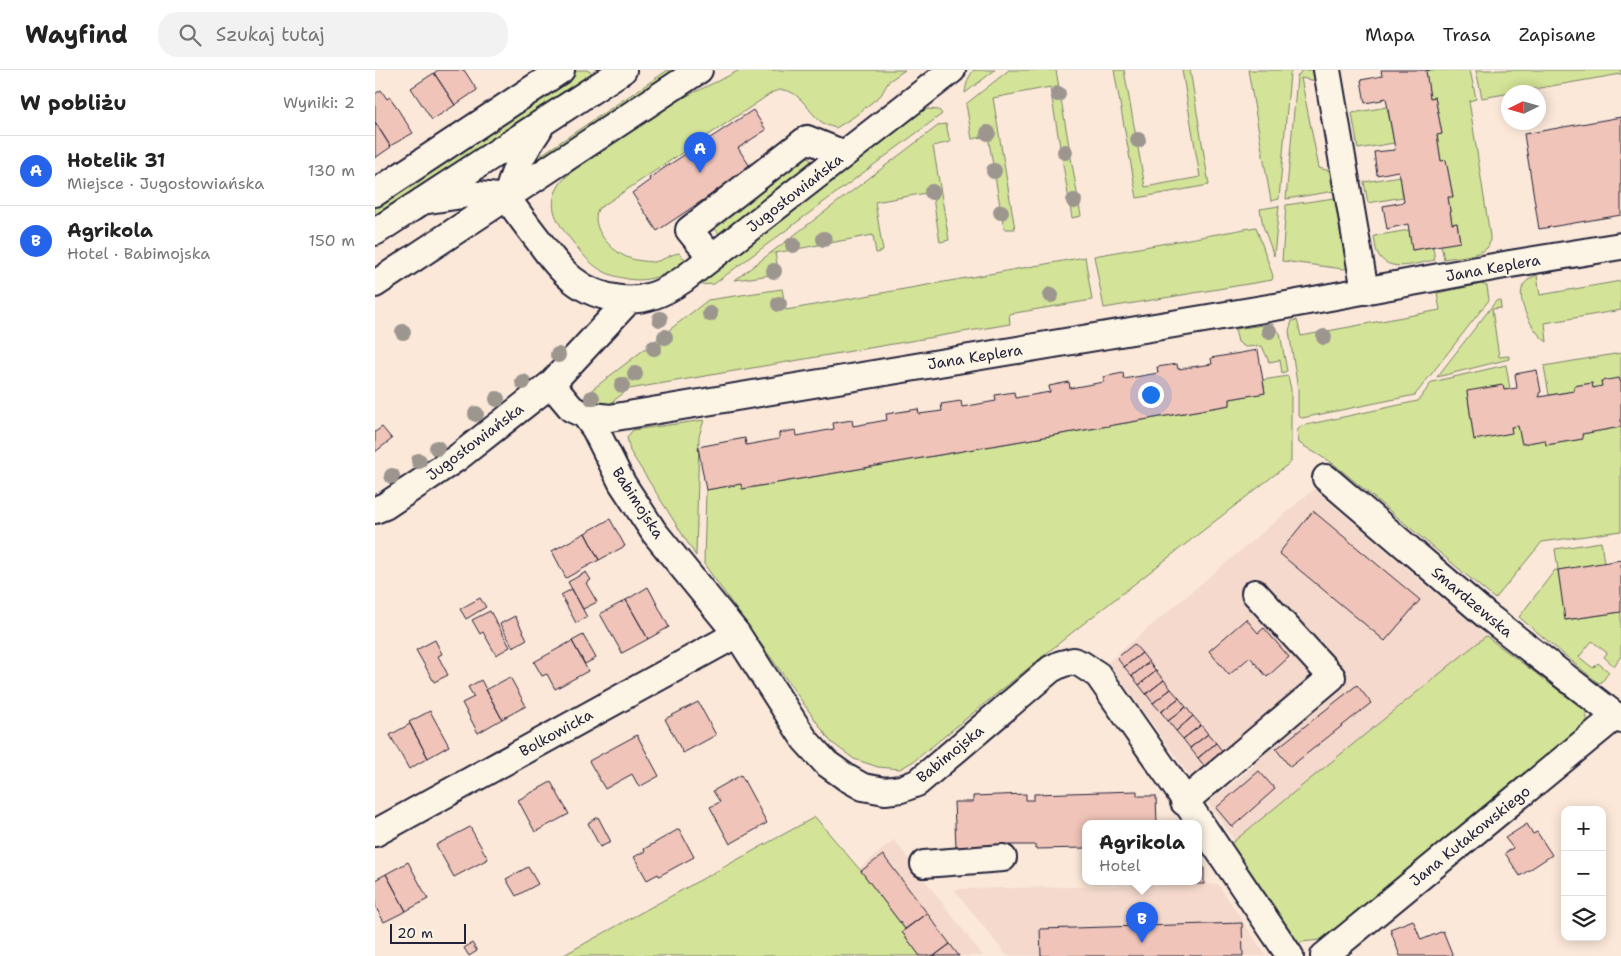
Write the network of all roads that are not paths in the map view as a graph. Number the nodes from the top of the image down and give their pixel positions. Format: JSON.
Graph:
{"nodes":[{"id":1,"x":561,"y":70,"type":"edge"},
{"id":2,"x":623,"y":70,"type":"edge"},
{"id":3,"x":699,"y":70,"type":"edge"},
{"id":4,"x":952,"y":70,"type":"edge"},
{"id":5,"x":1327,"y":70,"type":"edge"},
{"id":6,"x":543,"y":122,"type":"junction"},
{"id":7,"x":844,"y":154,"type":"junction"},
{"id":8,"x":375,"y":193,"type":"edge"},
{"id":9,"x":507,"y":198,"type":"junction"},
{"id":10,"x":422,"y":202,"type":"junction"},
{"id":11,"x":375,"y":232,"type":"edge"},
{"id":12,"x":1621,"y":246,"type":"edge"},
{"id":13,"x":711,"y":257,"type":"junction"},
{"id":14,"x":375,"y":284,"type":"edge"},
{"id":15,"x":1365,"y":290,"type":"junction"},
{"id":16,"x":629,"y":300,"type":"junction"},
{"id":17,"x":551,"y":384,"type":"junction"},
{"id":18,"x":585,"y":415,"type":"junction"},
{"id":19,"x":1326,"y":478,"type":"dead end"},
{"id":20,"x":375,"y":510,"type":"edge"},
{"id":21,"x":1255,"y":593,"type":"dead end"},
{"id":22,"x":737,"y":634,"type":"junction"},
{"id":23,"x":1619,"y":718,"type":"edge"},
{"id":24,"x":1184,"y":802,"type":"junction"},
{"id":25,"x":1196,"y":820,"type":"edge"},
{"id":26,"x":1202,"y":828,"type":"edge"},
{"id":27,"x":375,"y":833,"type":"edge"},
{"id":28,"x":1003,"y":858,"type":"dead end"},
{"id":29,"x":924,"y":864,"type":"dead end"},
{"id":30,"x":1290,"y":956,"type":"edge"},
{"id":31,"x":1324,"y":956,"type":"edge"}],
"edges":[{"from":1,"to":8,"type":"street"},
{"from":2,"to":6,"type":"street"},
{"from":3,"to":9,"type":"street"},
{"from":4,"to":7,"type":"street","name":"Jugosłowiańska"},
{"from":5,"to":15,"type":"street"},
{"from":6,"to":9,"type":"street"},
{"from":6,"to":10,"type":"street"},
{"from":7,"to":13,"type":"street","name":"Jugosłowiańska"},
{"from":7,"to":13,"type":"street"},
{"from":9,"to":10,"type":"street"},
{"from":9,"to":14,"type":"street"},
{"from":9,"to":16,"type":"street","name":"Jugosłowiańska"},
{"from":10,"to":11,"type":"street"},
{"from":12,"to":15,"type":"street","name":"Jana Keplera"},
{"from":13,"to":16,"type":"street","name":"Jugosłowiańska"},
{"from":15,"to":18,"type":"street","name":"Jana Keplera"},
{"from":16,"to":17,"type":"street","name":"Jugosłowiańska"},
{"from":17,"to":18,"type":"street","name":"Babimojska"},
{"from":17,"to":20,"type":"street","name":"Jugosłowiańska"},
{"from":18,"to":22,"type":"street","name":"Babimojska"},
{"from":19,"to":23,"type":"street","name":"Smardzewska"},
{"from":21,"to":24,"type":"street"},
{"from":22,"to":24,"type":"street","name":"Babimojska"},
{"from":22,"to":27,"type":"street","name":"Bolkowicka"},
{"from":23,"to":31,"type":"street","name":"Jana Kułakowskiego"},
{"from":24,"to":25,"type":"street","name":"Babimojska"},
{"from":26,"to":30,"type":"street","name":"Babimojska"},
{"from":28,"to":29,"type":"street"}]}
